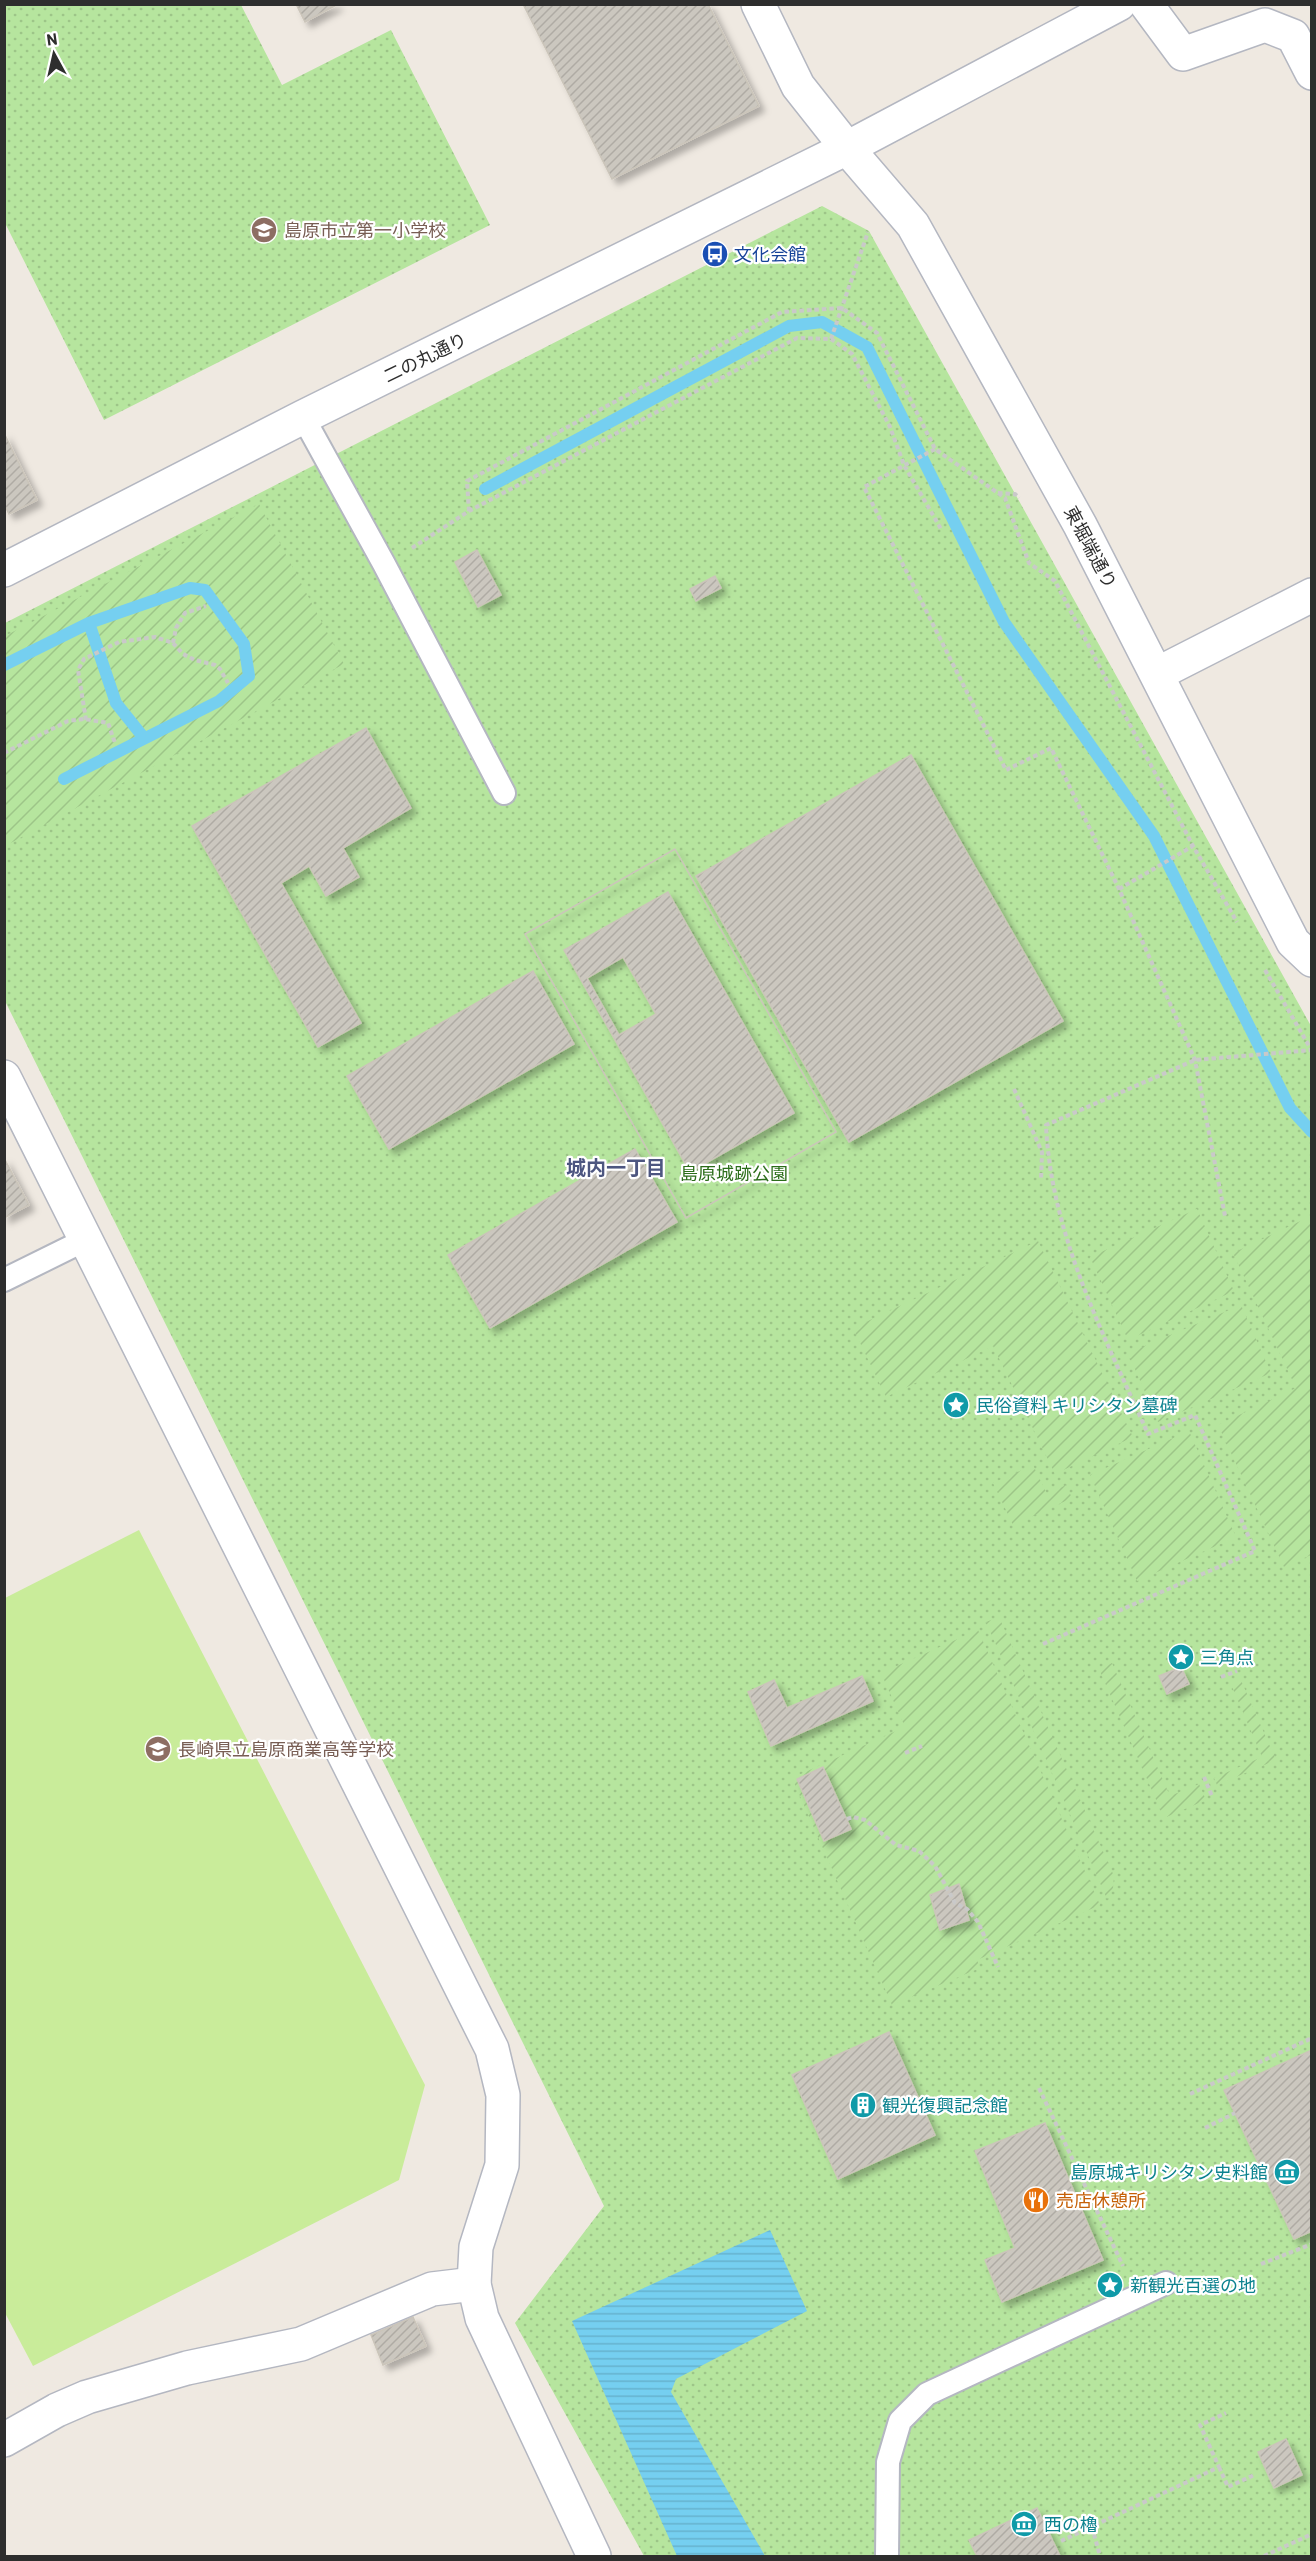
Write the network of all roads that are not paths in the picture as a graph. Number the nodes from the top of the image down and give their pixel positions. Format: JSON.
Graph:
{"nodes":[{"id":1,"x":758,"y":4,"type":"edge"},
{"id":2,"x":1119,"y":4,"type":"edge"},
{"id":3,"x":1146,"y":4,"type":"edge"},
{"id":4,"x":1311,"y":73,"type":"edge"},
{"id":5,"x":847,"y":148,"type":"junction"},
{"id":6,"x":303,"y":417,"type":"junction"},
{"id":7,"x":4,"y":570,"type":"edge"},
{"id":8,"x":1311,"y":595,"type":"edge"},
{"id":9,"x":1157,"y":674,"type":"junction"},
{"id":10,"x":504,"y":794,"type":"dead end"},
{"id":11,"x":1311,"y":960,"type":"edge"},
{"id":12,"x":4,"y":1077,"type":"edge"},
{"id":13,"x":85,"y":1240,"type":"junction"},
{"id":14,"x":4,"y":1280,"type":"edge"},
{"id":15,"x":1166,"y":2283,"type":"dead end"},
{"id":16,"x":474,"y":2284,"type":"junction"},
{"id":17,"x":4,"y":2440,"type":"edge"},
{"id":18,"x":594,"y":2556,"type":"edge"},
{"id":19,"x":887,"y":2556,"type":"edge"}],
"edges":[{"from":1,"to":5,"type":"street","name":"東堀端通り"},
{"from":2,"to":5,"type":"street","name":"二の丸通り"},
{"from":3,"to":4,"type":"street"},
{"from":5,"to":6,"type":"street","name":"二の丸通り"},
{"from":5,"to":9,"type":"street","name":"東堀端通り"},
{"from":6,"to":7,"type":"street","name":"二の丸通り"},
{"from":6,"to":10,"type":"lane"},
{"from":8,"to":9,"type":"street"},
{"from":9,"to":11,"type":"street","name":"東堀端通り"},
{"from":12,"to":13,"type":"street"},
{"from":13,"to":14,"type":"lane"},
{"from":13,"to":16,"type":"street"},
{"from":15,"to":19,"type":"lane"},
{"from":16,"to":17,"type":"street"},
{"from":16,"to":18,"type":"street"}]}
